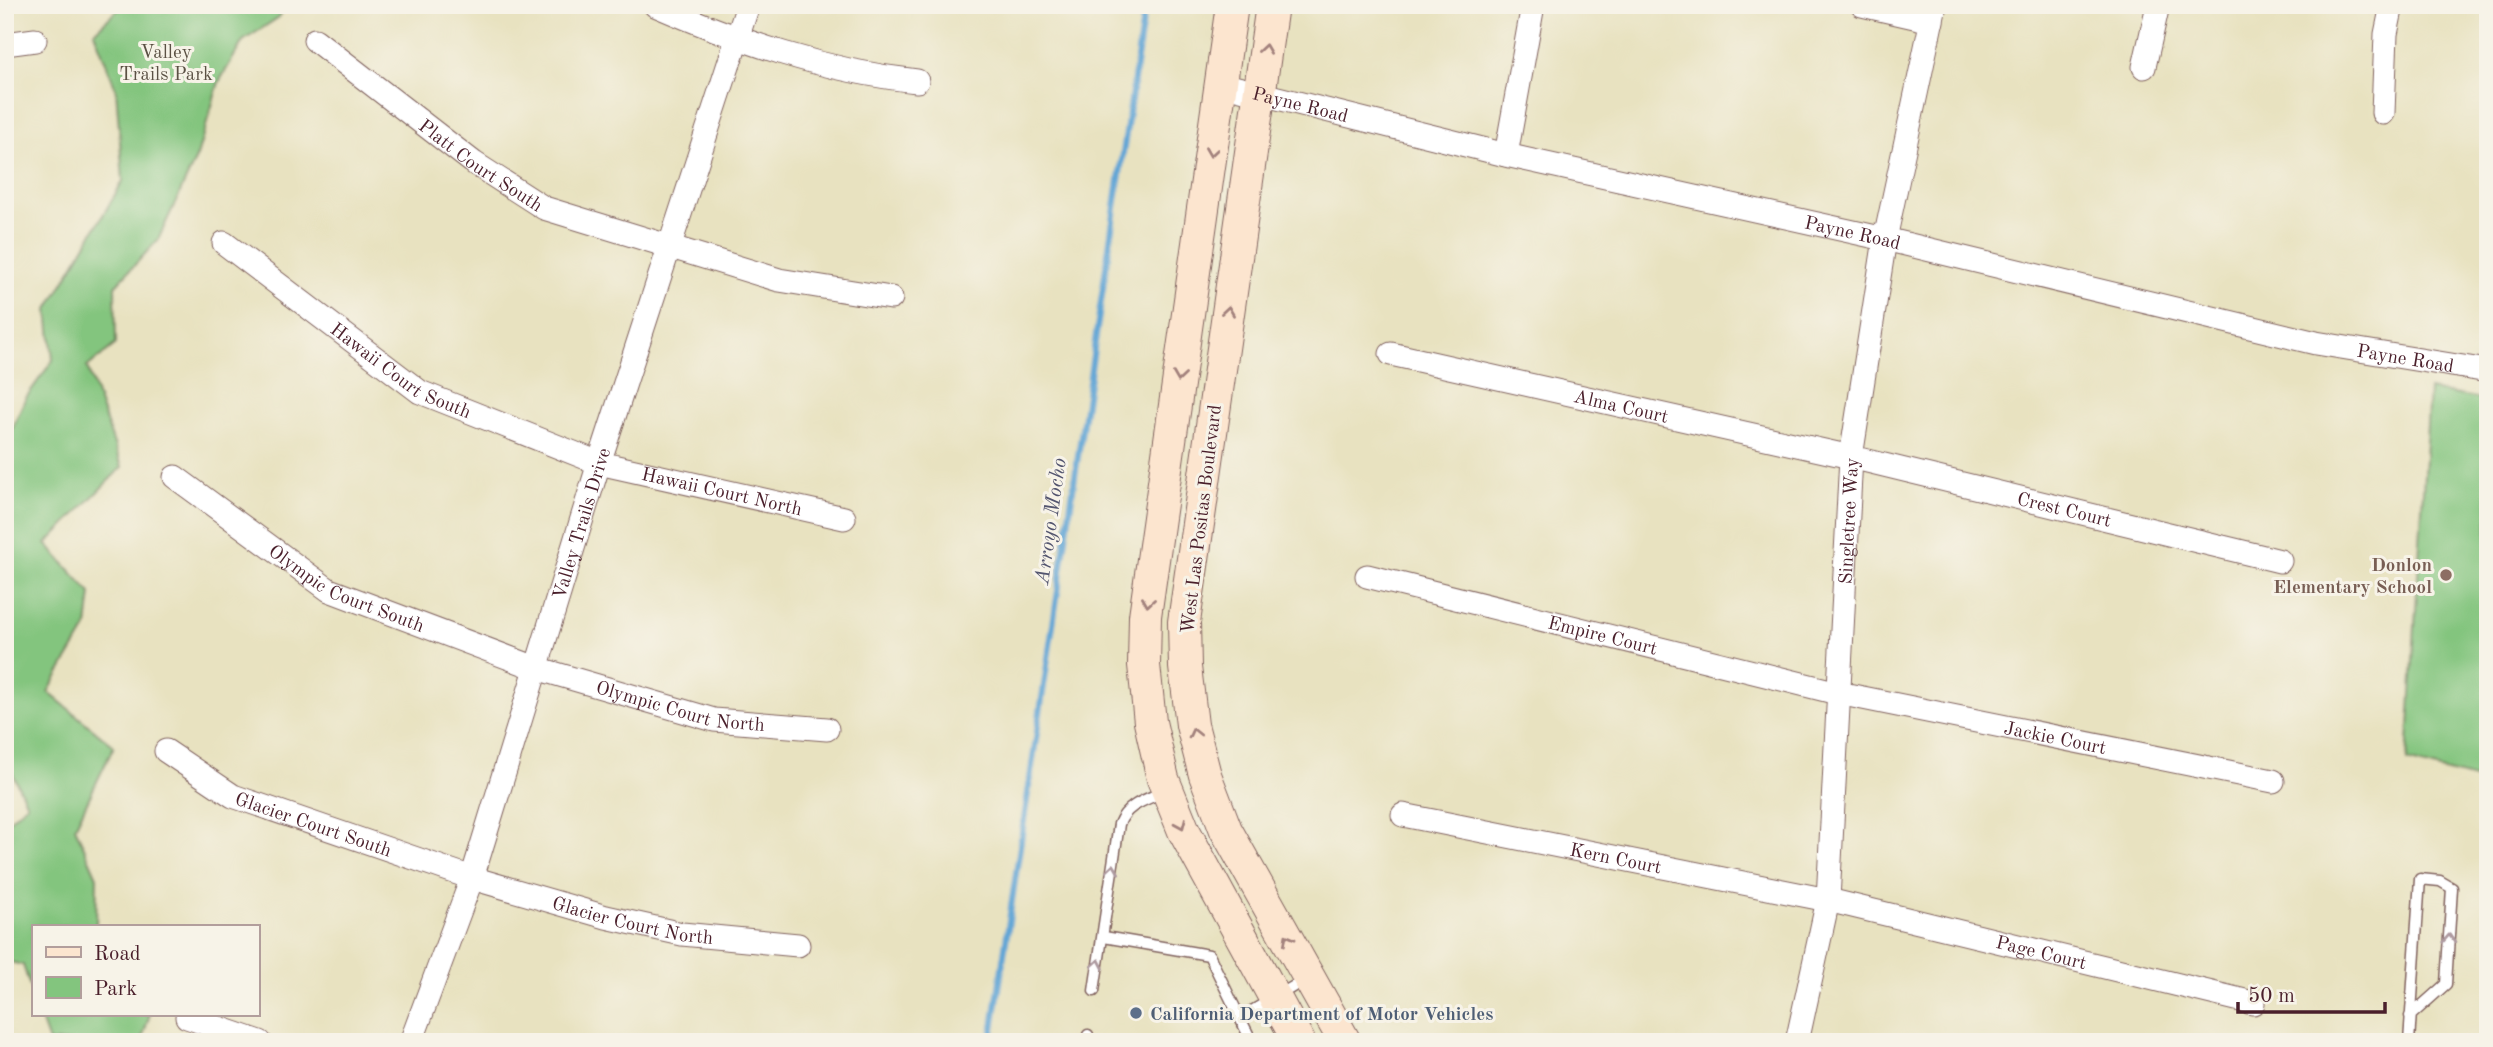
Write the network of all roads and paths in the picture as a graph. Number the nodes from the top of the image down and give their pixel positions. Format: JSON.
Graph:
{"nodes":[{"id":1,"x":655,"y":5,"type":"edge"},
{"id":2,"x":748,"y":5,"type":"edge"},
{"id":3,"x":1232,"y":5,"type":"edge"},
{"id":4,"x":1272,"y":5,"type":"edge"},
{"id":5,"x":1533,"y":5,"type":"edge"},
{"id":6,"x":1862,"y":5,"type":"edge"},
{"id":7,"x":2158,"y":5,"type":"edge"},
{"id":8,"x":2392,"y":5,"type":"edge"},
{"id":9,"x":1934,"y":13,"type":"edge"},
{"id":10,"x":36,"y":40,"type":"dead end"},
{"id":11,"x":315,"y":40,"type":"dead end"},
{"id":12,"x":737,"y":41,"type":"junction"},
{"id":13,"x":5,"y":44,"type":"edge"},
{"id":14,"x":2144,"y":67,"type":"dead end"},
{"id":15,"x":917,"y":82,"type":"dead end"},
{"id":16,"x":1221,"y":84,"type":"junction"},
{"id":17,"x":1259,"y":92,"type":"junction"},
{"id":18,"x":2383,"y":113,"type":"dead end"},
{"id":19,"x":1506,"y":155,"type":"junction"},
{"id":20,"x":1885,"y":239,"type":"junction"},
{"id":21,"x":224,"y":243,"type":"dead end"},
{"id":22,"x":671,"y":250,"type":"junction"},
{"id":23,"x":891,"y":298,"type":"dead end"},
{"id":24,"x":1391,"y":354,"type":"dead end"},
{"id":25,"x":2488,"y":371,"type":"edge"},
{"id":26,"x":1850,"y":457,"type":"junction"},
{"id":27,"x":599,"y":463,"type":"junction"},
{"id":28,"x":175,"y":477,"type":"dead end"},
{"id":29,"x":844,"y":518,"type":"dead end"},
{"id":30,"x":2280,"y":561,"type":"dead end"},
{"id":31,"x":1367,"y":576,"type":"dead end"},
{"id":32,"x":536,"y":668,"type":"junction"},
{"id":33,"x":1838,"y":693,"type":"junction"},
{"id":34,"x":827,"y":729,"type":"dead end"},
{"id":35,"x":166,"y":751,"type":"dead end"},
{"id":36,"x":2273,"y":781,"type":"dead end"},
{"id":37,"x":1167,"y":790,"type":"junction"},
{"id":38,"x":1403,"y":815,"type":"dead end"},
{"id":39,"x":472,"y":878,"type":"junction"},
{"id":40,"x":1828,"y":900,"type":"junction"},
{"id":41,"x":1104,"y":937,"type":"junction"},
{"id":42,"x":799,"y":945,"type":"dead end"},
{"id":43,"x":1309,"y":977,"type":"junction"},
{"id":44,"x":1094,"y":991,"type":"dead end"},
{"id":45,"x":1276,"y":998,"type":"junction"},
{"id":46,"x":2253,"y":1003,"type":"dead end"},
{"id":47,"x":2410,"y":1016,"type":"junction"},
{"id":48,"x":187,"y":1017,"type":"dead end"},
{"id":49,"x":1240,"y":1018,"type":"junction"},
{"id":50,"x":260,"y":1042,"type":"edge"},
{"id":51,"x":411,"y":1042,"type":"edge"},
{"id":52,"x":1252,"y":1042,"type":"edge"},
{"id":53,"x":1300,"y":1042,"type":"edge"},
{"id":54,"x":1345,"y":1042,"type":"edge"},
{"id":55,"x":1797,"y":1042,"type":"edge"},
{"id":56,"x":2409,"y":1042,"type":"edge"}],
"edges":[{"from":1,"to":12,"type":"street"},
{"from":2,"to":12,"type":"street","name":"Valley Trails Drive"},
{"from":3,"to":16,"type":"main road","name":"West Las Positas Boulevard"},
{"from":17,"to":4,"type":"main road","name":"West Las Positas Boulevard","one_way":true},
{"from":5,"to":19,"type":"street"},
{"from":6,"to":9,"type":"street"},
{"from":7,"to":14,"type":"street"},
{"from":8,"to":18,"type":"street"},
{"from":9,"to":20,"type":"street","name":"Singletree Way"},
{"from":10,"to":13,"type":"street"},
{"from":11,"to":22,"type":"street","name":"Platt Court South"},
{"from":12,"to":15,"type":"street"},
{"from":12,"to":22,"type":"street","name":"Valley Trails Drive"},
{"from":16,"to":17,"type":"street","name":"Payne Road"},
{"from":16,"to":37,"type":"main road","name":"West Las Positas Boulevard","one_way":true},
{"from":17,"to":19,"type":"street","name":"Payne Road"},
{"from":43,"to":17,"type":"main road","name":"West Las Positas Boulevard","one_way":true},
{"from":19,"to":20,"type":"street","name":"Payne Road"},
{"from":20,"to":25,"type":"street","name":"Payne Road"},
{"from":20,"to":26,"type":"street","name":"Singletree Way"},
{"from":21,"to":27,"type":"street","name":"Hawaii Court South"},
{"from":22,"to":23,"type":"street","name":"Platt Court South"},
{"from":22,"to":27,"type":"street","name":"Valley Trails Drive"},
{"from":24,"to":26,"type":"street","name":"Alma Court"},
{"from":26,"to":30,"type":"street","name":"Crest Court"},
{"from":26,"to":33,"type":"street","name":"Singletree Way"},
{"from":27,"to":29,"type":"street","name":"Hawaii Court North"},
{"from":27,"to":32,"type":"street","name":"Valley Trails Drive"},
{"from":28,"to":32,"type":"street","name":"Olympic Court South"},
{"from":31,"to":33,"type":"street","name":"Empire Court"},
{"from":32,"to":34,"type":"street","name":"Olympic Court North"},
{"from":32,"to":39,"type":"street","name":"Valley Trails Drive"},
{"from":33,"to":36,"type":"street","name":"Jackie Court"},
{"from":33,"to":40,"type":"street","name":"Singletree Way"},
{"from":35,"to":39,"type":"street","name":"Glacier Court South"},
{"from":41,"to":37,"type":"lane","one_way":true},
{"from":37,"to":45,"type":"main road","name":"West Las Positas Boulevard","one_way":true},
{"from":38,"to":40,"type":"street","name":"Kern Court"},
{"from":39,"to":42,"type":"street","name":"Glacier Court North"},
{"from":39,"to":51,"type":"street","name":"Valley Trails Drive"},
{"from":40,"to":46,"type":"street","name":"Page Court"},
{"from":40,"to":55,"type":"street","name":"Singletree Way"},
{"from":44,"to":41,"type":"lane","one_way":true},
{"from":41,"to":49,"type":"lane"},
{"from":43,"to":45,"type":"lane"},
{"from":43,"to":54,"type":"main road","name":"West Las Positas Boulevard"},
{"from":45,"to":49,"type":"lane"},
{"from":45,"to":53,"type":"main road","name":"West Las Positas Boulevard"},
{"from":47,"to":47,"type":"lane","one_way":true},
{"from":47,"to":56,"type":"lane"},
{"from":48,"to":50,"type":"street"},
{"from":49,"to":52,"type":"lane"}]}
